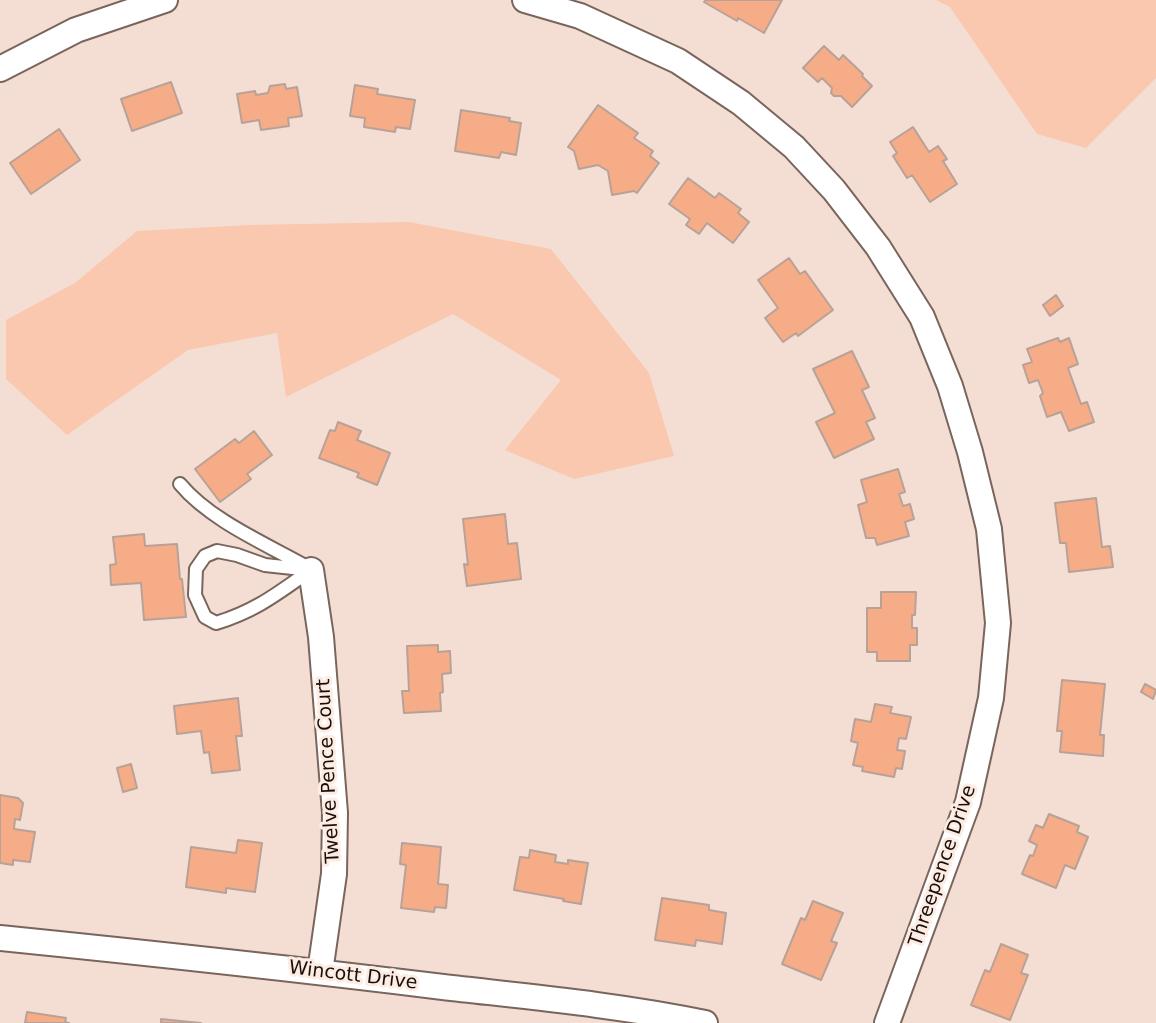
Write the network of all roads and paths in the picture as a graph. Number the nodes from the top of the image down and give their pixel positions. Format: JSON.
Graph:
{"nodes":[{"id":1,"x":165,"y":0,"type":"edge"},
{"id":2,"x":525,"y":0,"type":"edge"},
{"id":3,"x":0,"y":69,"type":"edge"},
{"id":4,"x":180,"y":484,"type":"dead end"},
{"id":5,"x":311,"y":570,"type":"junction"},
{"id":6,"x":0,"y":938,"type":"edge"},
{"id":7,"x":320,"y":972,"type":"junction"},
{"id":8,"x":705,"y":1023,"type":"edge"},
{"id":9,"x":887,"y":1023,"type":"edge"}],
"edges":[{"from":1,"to":3,"type":"street"},
{"from":2,"to":9,"type":"street","name":"Threepence Drive"},
{"from":4,"to":5,"type":"lane"},
{"from":5,"to":5,"type":"lane"},
{"from":5,"to":7,"type":"street","name":"Twelve Pence Court"},
{"from":6,"to":7,"type":"street","name":"Wincott Drive"},
{"from":7,"to":8,"type":"street","name":"Wincott Drive"}]}
